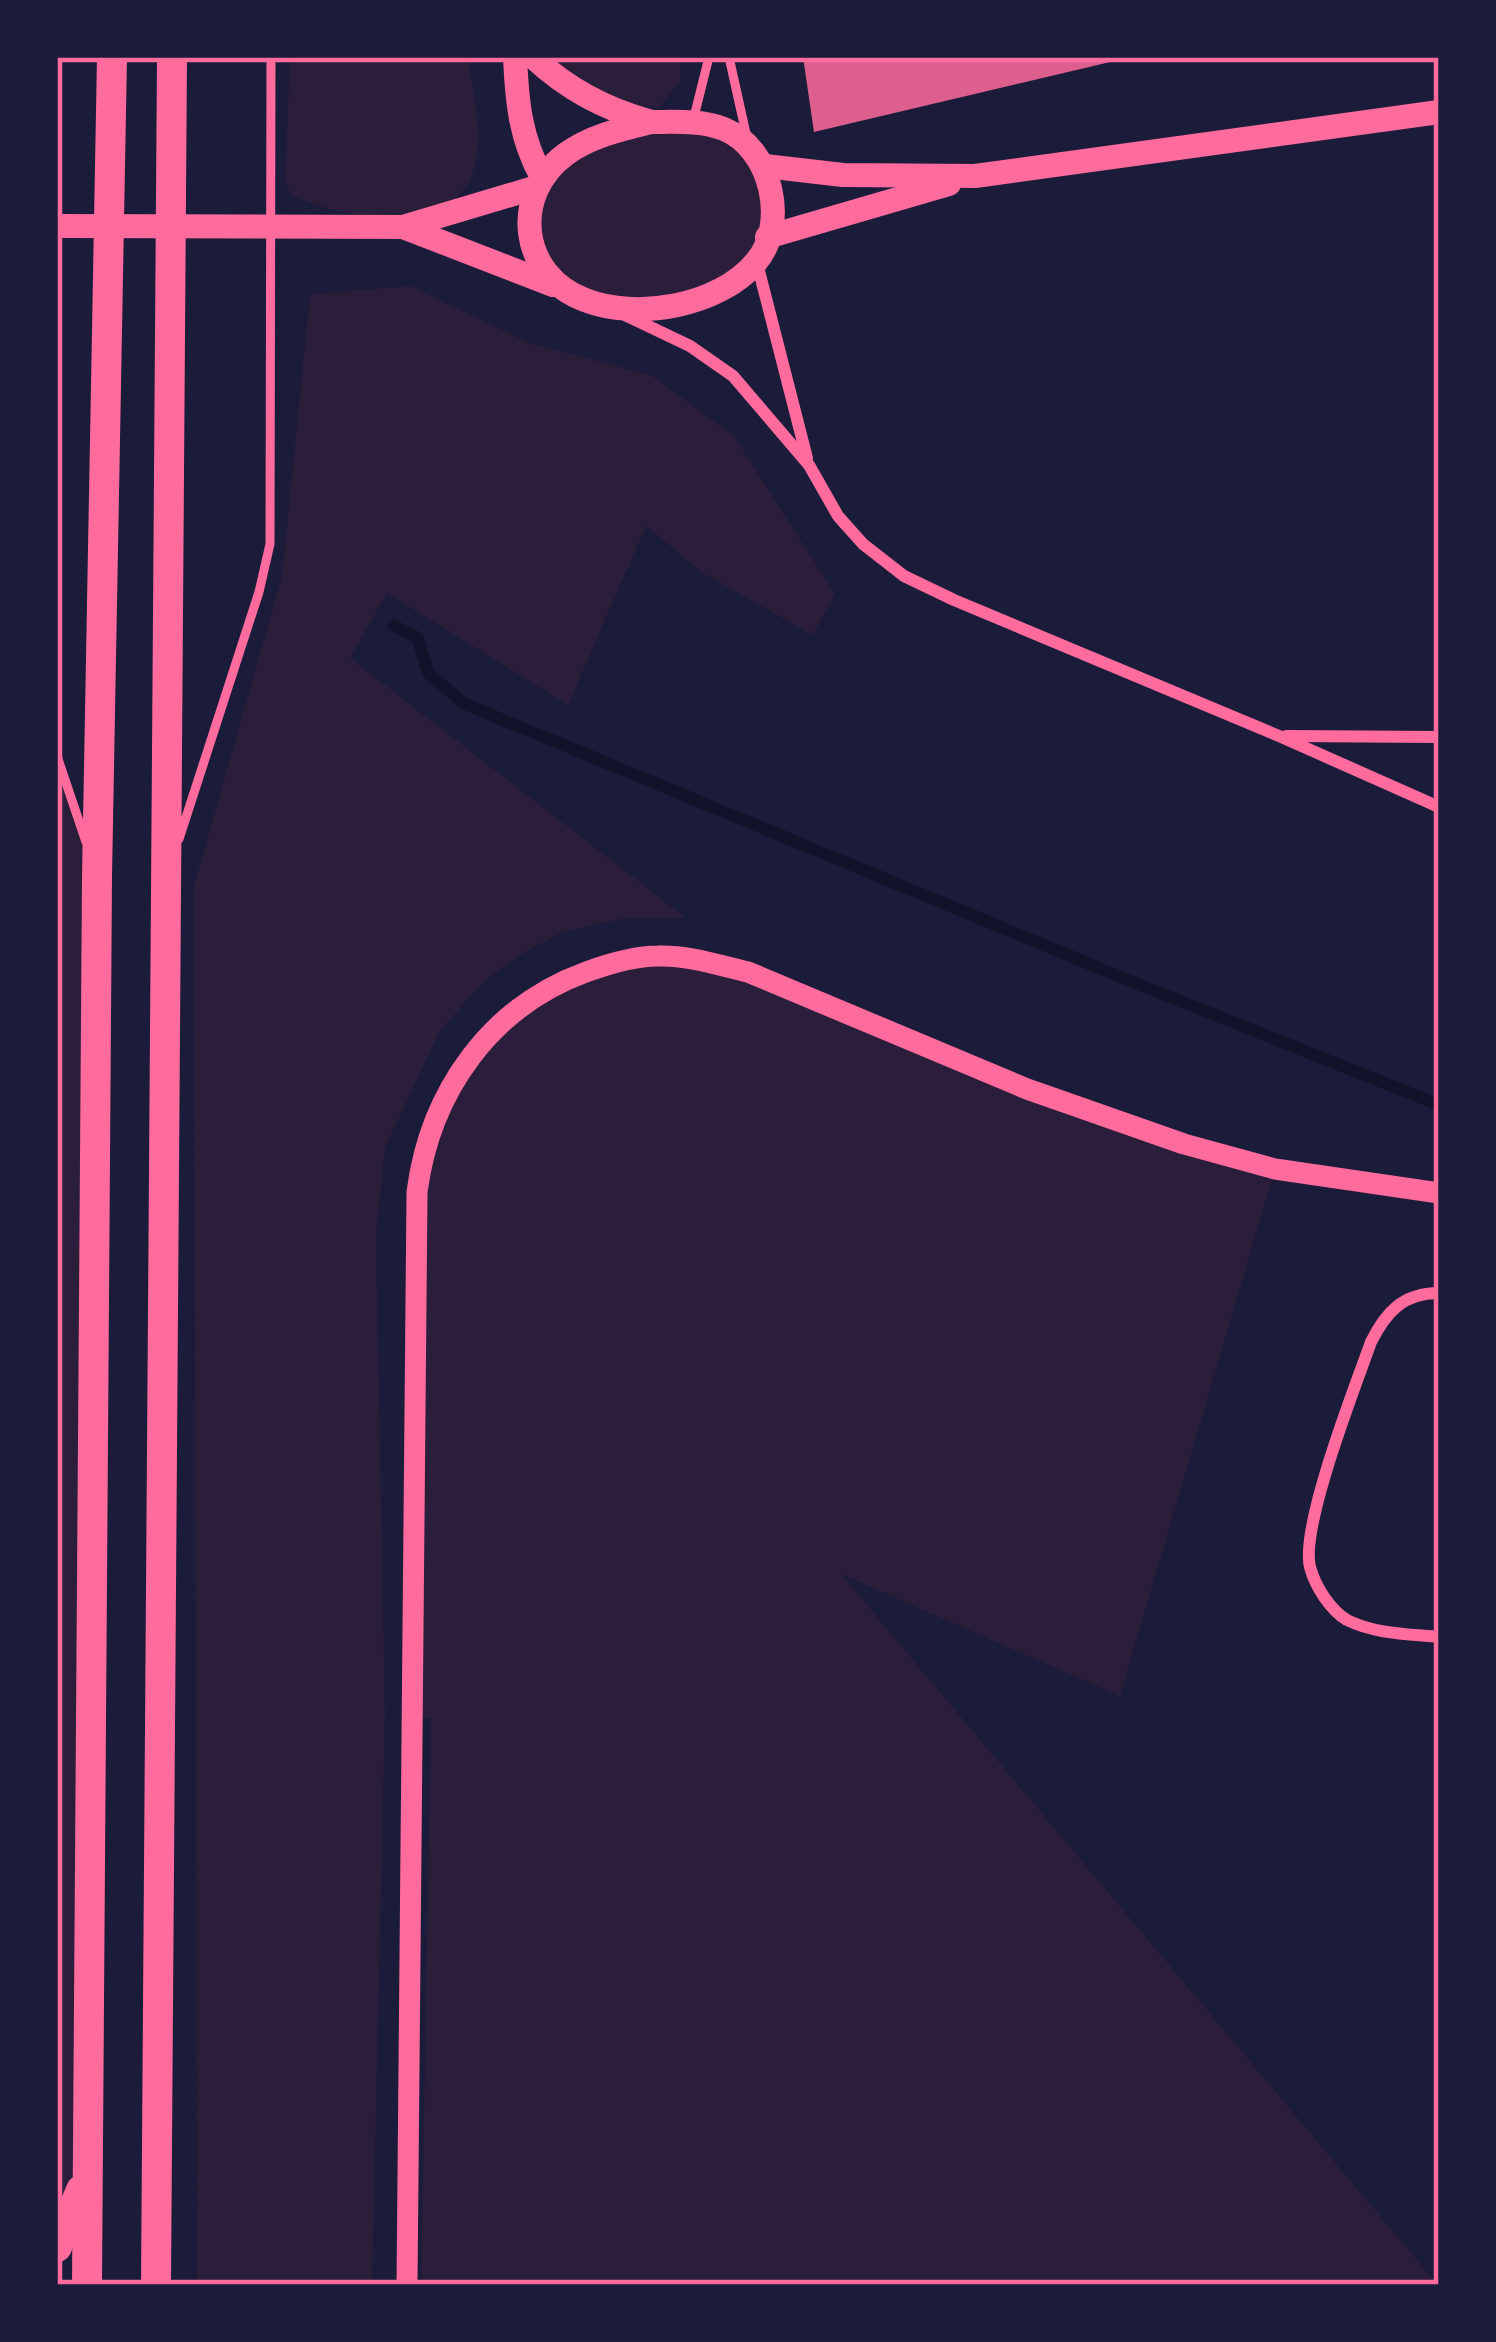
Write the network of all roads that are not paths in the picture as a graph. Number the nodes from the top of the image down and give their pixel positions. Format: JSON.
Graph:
{"nodes":[{"id":1,"x":112,"y":57,"type":"edge"},
{"id":2,"x":172,"y":57,"type":"edge"},
{"id":3,"x":271,"y":57,"type":"edge"},
{"id":4,"x":515,"y":57,"type":"edge"},
{"id":5,"x":533,"y":57,"type":"edge"},
{"id":6,"x":709,"y":57,"type":"edge"},
{"id":7,"x":729,"y":57,"type":"edge"},
{"id":8,"x":1439,"y":112,"type":"edge"},
{"id":9,"x":651,"y":122,"type":"junction"},
{"id":10,"x":692,"y":123,"type":"junction"},
{"id":11,"x":748,"y":143,"type":"junction"},
{"id":12,"x":765,"y":166,"type":"junction"},
{"id":13,"x":975,"y":176,"type":"junction"},
{"id":14,"x":540,"y":182,"type":"junction"},
{"id":15,"x":57,"y":226,"type":"edge"},
{"id":16,"x":400,"y":227,"type":"junction"},
{"id":17,"x":767,"y":237,"type":"junction"},
{"id":18,"x":757,"y":262,"type":"junction"},
{"id":19,"x":555,"y":286,"type":"junction"},
{"id":20,"x":613,"y":310,"type":"junction"},
{"id":21,"x":809,"y":465,"type":"junction"},
{"id":22,"x":1279,"y":736,"type":"junction"},
{"id":23,"x":1439,"y":737,"type":"edge"},
{"id":24,"x":57,"y":756,"type":"edge"},
{"id":25,"x":1439,"y":807,"type":"edge"},
{"id":26,"x":168,"y":873,"type":"junction"},
{"id":27,"x":97,"y":878,"type":"junction"},
{"id":28,"x":1439,"y":1192,"type":"edge"},
{"id":29,"x":1439,"y":1293,"type":"edge"},
{"id":30,"x":1439,"y":1636,"type":"edge"},
{"id":31,"x":88,"y":2173,"type":"junction"},
{"id":32,"x":57,"y":2247,"type":"edge"},
{"id":33,"x":87,"y":2285,"type":"edge"},
{"id":34,"x":156,"y":2285,"type":"edge"},
{"id":35,"x":407,"y":2285,"type":"edge"}],
"edges":[{"from":1,"to":27,"type":"highway"},
{"from":2,"to":26,"type":"highway"},
{"from":3,"to":26,"type":"lane"},
{"from":4,"to":14,"type":"main road"},
{"from":5,"to":9,"type":"main road"},
{"from":6,"to":10,"type":"lane"},
{"from":7,"to":11,"type":"lane"},
{"from":8,"to":13,"type":"main road"},
{"from":9,"to":10,"type":"main road"},
{"from":9,"to":14,"type":"main road"},
{"from":10,"to":11,"type":"main road"},
{"from":11,"to":12,"type":"main road"},
{"from":12,"to":13,"type":"main road"},
{"from":12,"to":17,"type":"main road"},
{"from":13,"to":17,"type":"main road"},
{"from":14,"to":16,"type":"main road"},
{"from":14,"to":19,"type":"main road"},
{"from":15,"to":16,"type":"main road"},
{"from":16,"to":19,"type":"main road"},
{"from":17,"to":18,"type":"main road"},
{"from":18,"to":20,"type":"main road"},
{"from":18,"to":21,"type":"street"},
{"from":19,"to":20,"type":"main road"},
{"from":20,"to":21,"type":"street"},
{"from":21,"to":22,"type":"street"},
{"from":22,"to":23,"type":"street"},
{"from":22,"to":25,"type":"street"},
{"from":24,"to":27,"type":"lane"},
{"from":26,"to":34,"type":"highway"},
{"from":27,"to":31,"type":"highway"},
{"from":28,"to":35,"type":"street"},
{"from":29,"to":30,"type":"street"},
{"from":31,"to":32,"type":"highway"},
{"from":31,"to":33,"type":"highway"}]}
